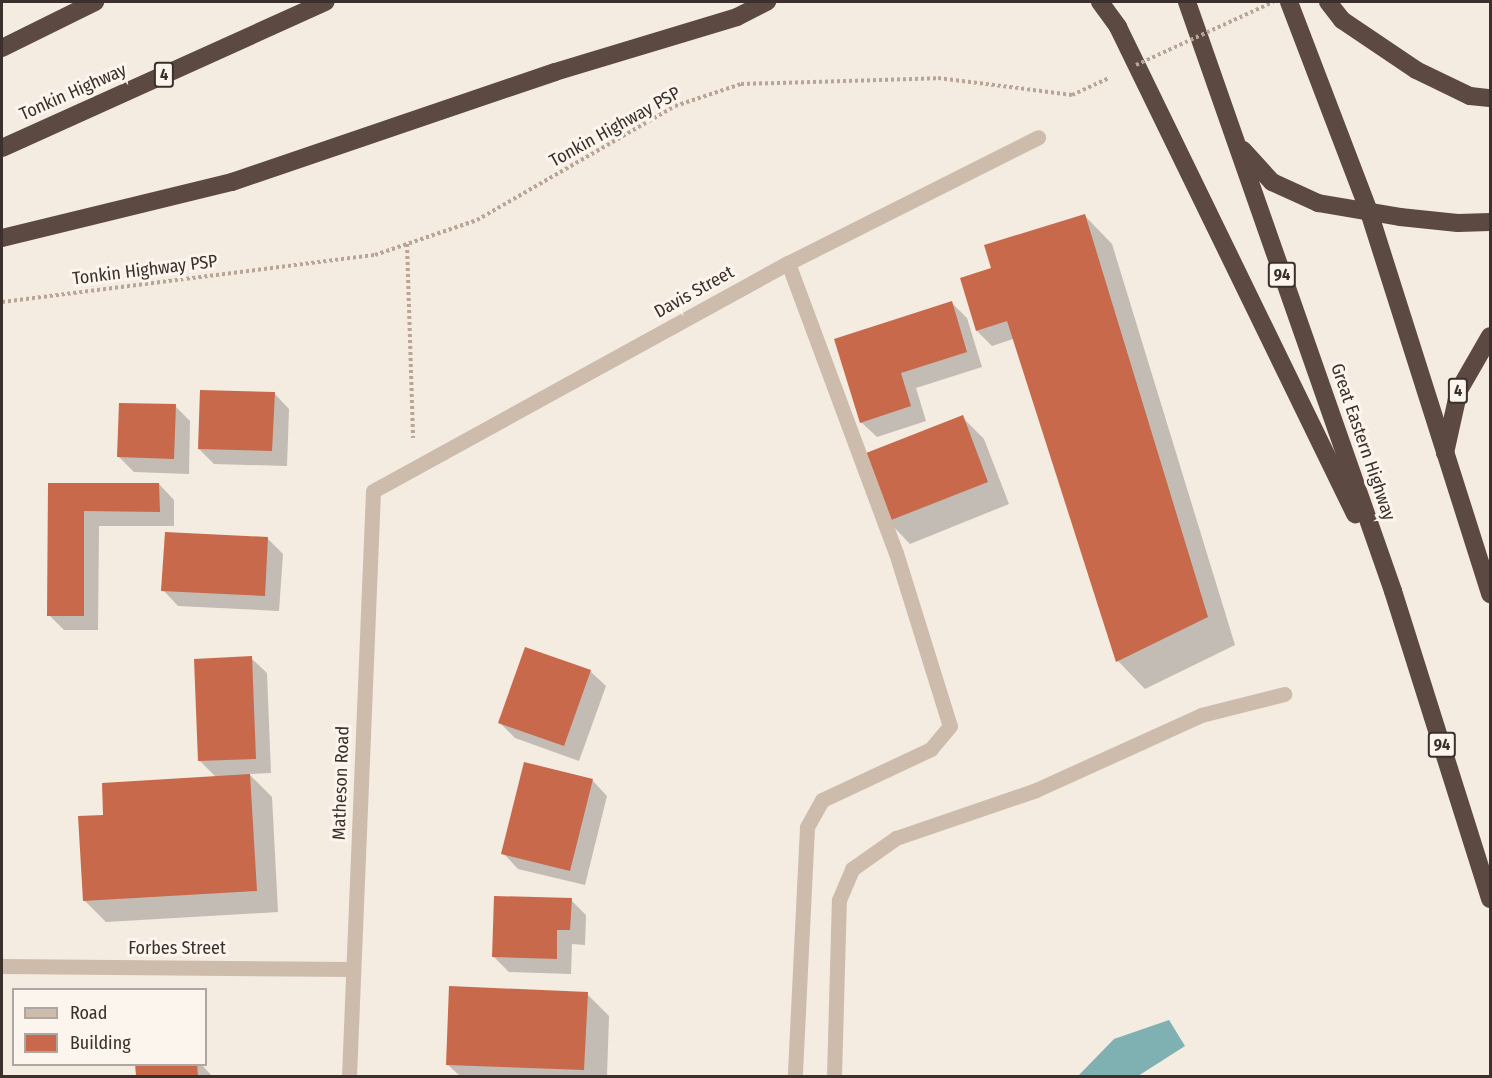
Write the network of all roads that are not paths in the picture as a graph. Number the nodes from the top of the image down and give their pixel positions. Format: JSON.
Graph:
{"nodes":[{"id":1,"x":95,"y":2,"type":"edge"},
{"id":2,"x":326,"y":2,"type":"edge"},
{"id":3,"x":766,"y":2,"type":"edge"},
{"id":4,"x":1100,"y":2,"type":"edge"},
{"id":5,"x":1187,"y":2,"type":"edge"},
{"id":6,"x":1289,"y":2,"type":"edge"},
{"id":7,"x":1328,"y":2,"type":"edge"},
{"id":8,"x":2,"y":48,"type":"edge"},
{"id":9,"x":1491,"y":98,"type":"edge"},
{"id":10,"x":1038,"y":137,"type":"dead end"},
{"id":11,"x":1237,"y":142,"type":"junction"},
{"id":12,"x":2,"y":148,"type":"edge"},
{"id":13,"x":1369,"y":212,"type":"junction"},
{"id":14,"x":1491,"y":222,"type":"edge"},
{"id":15,"x":2,"y":238,"type":"edge"},
{"id":16,"x":788,"y":263,"type":"junction"},
{"id":17,"x":1491,"y":336,"type":"edge"},
{"id":18,"x":1445,"y":454,"type":"junction"},
{"id":19,"x":373,"y":491,"type":"joint"},
{"id":20,"x":1393,"y":591,"type":"junction"},
{"id":21,"x":1491,"y":594,"type":"edge"},
{"id":22,"x":1284,"y":694,"type":"dead end"},
{"id":23,"x":1491,"y":900,"type":"edge"},
{"id":24,"x":2,"y":966,"type":"edge"},
{"id":25,"x":353,"y":969,"type":"junction"},
{"id":26,"x":349,"y":1077,"type":"edge"},
{"id":27,"x":795,"y":1077,"type":"edge"},
{"id":28,"x":834,"y":1077,"type":"edge"}],
"edges":[{"from":1,"to":8,"type":"highway"},
{"from":2,"to":12,"type":"highway","name":"Tonkin Highway","number":"4"},
{"from":3,"to":15,"type":"highway"},
{"from":4,"to":20,"type":"highway"},
{"from":5,"to":11,"type":"highway","name":"Great Eastern Highway","number":"94"},
{"from":6,"to":13,"type":"highway"},
{"from":7,"to":9,"type":"highway"},
{"from":10,"to":16,"type":"street","name":"Davis Street"},
{"from":11,"to":13,"type":"highway"},
{"from":11,"to":20,"type":"highway","name":"Great Eastern Highway","number":"94"},
{"from":13,"to":14,"type":"highway"},
{"from":13,"to":18,"type":"highway"},
{"from":16,"to":19,"type":"street","name":"Davis Street"},
{"from":16,"to":27,"type":"street"},
{"from":17,"to":18,"type":"highway","number":"4"},
{"from":18,"to":21,"type":"highway"},
{"from":19,"to":25,"type":"street","name":"Matheson Road"},
{"from":20,"to":23,"type":"highway","name":"Great Eastern Highway","number":"94"},
{"from":22,"to":28,"type":"street"},
{"from":24,"to":25,"type":"street","name":"Forbes Street"},
{"from":25,"to":26,"type":"street","name":"Matheson Road"}]}
